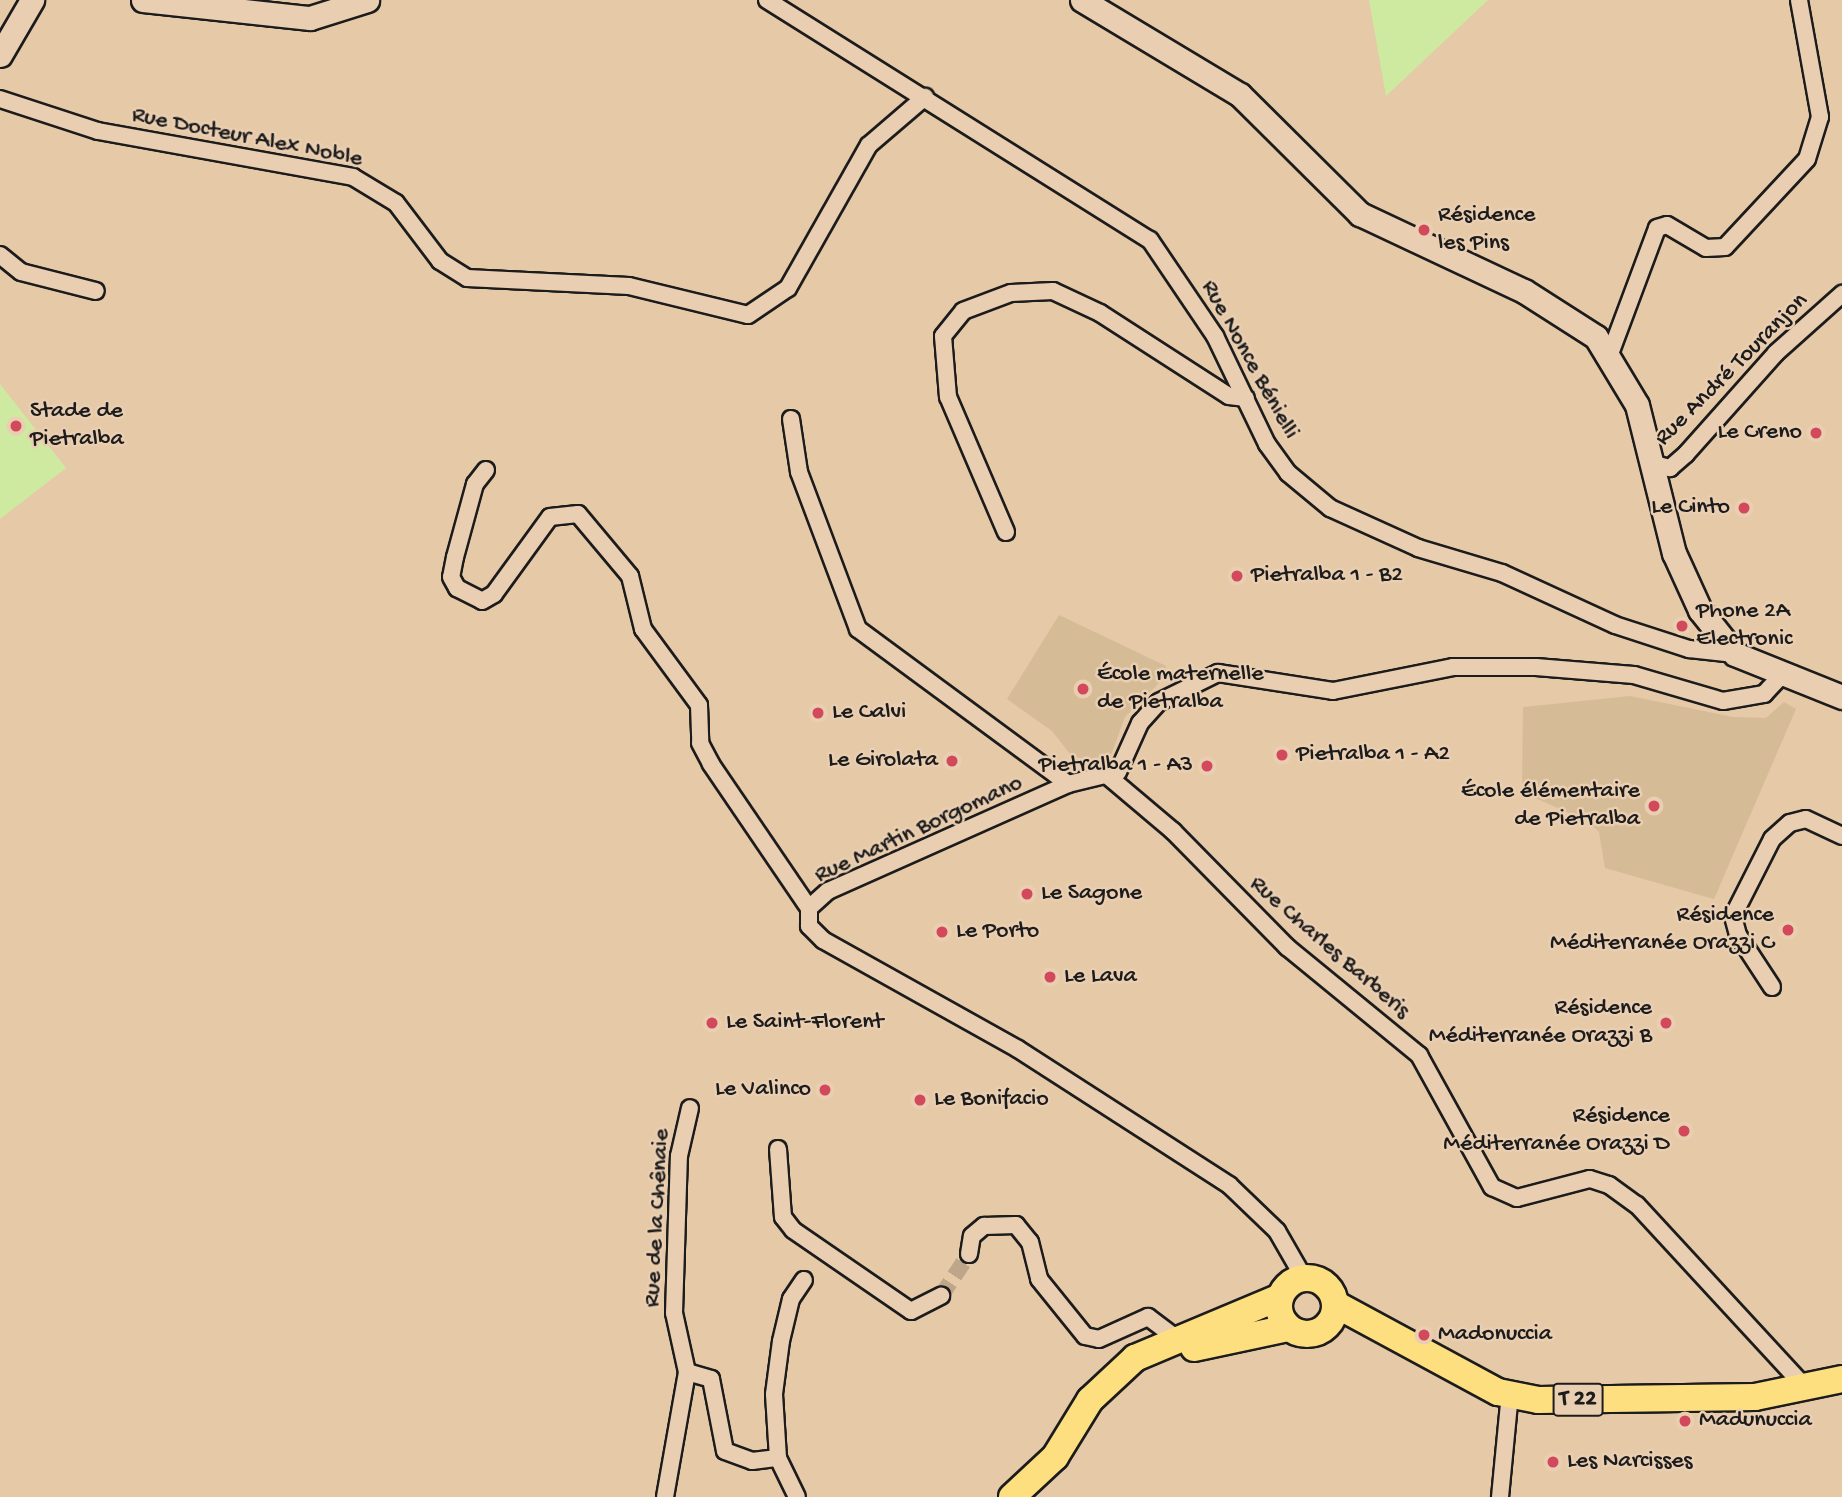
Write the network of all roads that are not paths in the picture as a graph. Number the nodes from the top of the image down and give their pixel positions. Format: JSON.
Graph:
{"nodes":[{"id":1,"x":32,"y":0,"type":"edge"},
{"id":2,"x":143,"y":0,"type":"edge"},
{"id":3,"x":367,"y":0,"type":"edge"},
{"id":4,"x":767,"y":0,"type":"edge"},
{"id":5,"x":1082,"y":0,"type":"edge"},
{"id":6,"x":1799,"y":0,"type":"edge"},
{"id":7,"x":0,"y":55,"type":"edge"},
{"id":8,"x":925,"y":97,"type":"junction"},
{"id":9,"x":0,"y":99,"type":"edge"},
{"id":10,"x":0,"y":255,"type":"edge"},
{"id":11,"x":96,"y":290,"type":"dead end"},
{"id":12,"x":1842,"y":294,"type":"edge"},
{"id":13,"x":1610,"y":354,"type":"junction"},
{"id":14,"x":1246,"y":398,"type":"junction"},
{"id":15,"x":791,"y":419,"type":"dead end"},
{"id":16,"x":1651,"y":463,"type":"junction"},
{"id":17,"x":486,"y":470,"type":"dead end"},
{"id":18,"x":1006,"y":532,"type":"dead end"},
{"id":19,"x":1735,"y":654,"type":"junction"},
{"id":20,"x":1780,"y":677,"type":"junction"},
{"id":21,"x":1842,"y":697,"type":"edge"},
{"id":22,"x":1109,"y":777,"type":"junction"},
{"id":23,"x":1068,"y":784,"type":"junction"},
{"id":24,"x":1842,"y":836,"type":"edge"},
{"id":25,"x":809,"y":908,"type":"junction"},
{"id":26,"x":1772,"y":987,"type":"dead end"},
{"id":27,"x":690,"y":1108,"type":"dead end"},
{"id":28,"x":778,"y":1149,"type":"dead end"},
{"id":29,"x":969,"y":1254,"type":"tunnel mouth"},
{"id":30,"x":1304,"y":1278,"type":"junction"},
{"id":31,"x":804,"y":1280,"type":"dead end"},
{"id":32,"x":941,"y":1296,"type":"tunnel mouth"},
{"id":33,"x":1280,"y":1297,"type":"junction"},
{"id":34,"x":1335,"y":1304,"type":"junction"},
{"id":35,"x":1288,"y":1328,"type":"junction"},
{"id":36,"x":1175,"y":1337,"type":"junction"},
{"id":37,"x":687,"y":1372,"type":"junction"},
{"id":38,"x":1842,"y":1380,"type":"edge"},
{"id":39,"x":1807,"y":1388,"type":"junction"},
{"id":40,"x":1510,"y":1394,"type":"junction"},
{"id":41,"x":779,"y":1458,"type":"junction"},
{"id":42,"x":1024,"y":1495,"type":"edge"},
{"id":43,"x":665,"y":1497,"type":"edge"},
{"id":44,"x":797,"y":1497,"type":"edge"},
{"id":45,"x":1500,"y":1497,"type":"edge"}],
"edges":[{"from":1,"to":7,"type":"street"},
{"from":2,"to":3,"type":"street"},
{"from":4,"to":8,"type":"street","name":"Rue Nonce Bénielli"},
{"from":5,"to":13,"type":"street"},
{"from":6,"to":13,"type":"street"},
{"from":8,"to":9,"type":"street","name":"Rue Docteur Alex Noble"},
{"from":8,"to":14,"type":"street","name":"Rue Nonce Bénielli"},
{"from":10,"to":11,"type":"street"},
{"from":12,"to":16,"type":"street","name":"Rue André Touranjon"},
{"from":13,"to":16,"type":"street"},
{"from":14,"to":18,"type":"street"},
{"from":14,"to":19,"type":"street","name":"Rue Nonce Bénielli"},
{"from":15,"to":23,"type":"street"},
{"from":16,"to":19,"type":"street"},
{"from":17,"to":25,"type":"street"},
{"from":19,"to":20,"type":"street"},
{"from":20,"to":21,"type":"street"},
{"from":20,"to":22,"type":"street"},
{"from":22,"to":23,"type":"street","name":"Rue Martin Borgomano"},
{"from":22,"to":39,"type":"street","name":"Rue Charles Barberis"},
{"from":23,"to":25,"type":"street","name":"Rue Martin Borgomano"},
{"from":24,"to":26,"type":"street"},
{"from":25,"to":30,"type":"street","name":"Rue Martin Borgomano"},
{"from":27,"to":37,"type":"street","name":"Rue de la Chênaie"},
{"from":28,"to":32,"type":"street"},
{"from":29,"to":36,"type":"street"},
{"from":30,"to":33,"type":"main road"},
{"from":30,"to":34,"type":"main road"},
{"from":31,"to":41,"type":"street"},
{"from":33,"to":35,"type":"main road"},
{"from":33,"to":36,"type":"main road"},
{"from":34,"to":35,"type":"main road"},
{"from":34,"to":40,"type":"main road","number":"T 22"},
{"from":35,"to":42,"type":"main road"},
{"from":36,"to":42,"type":"main road"},
{"from":37,"to":41,"type":"street"},
{"from":37,"to":43,"type":"street","name":"Rue de la Chênaie"},
{"from":38,"to":39,"type":"main road","number":"T 22"},
{"from":39,"to":40,"type":"main road","number":"T 22"},
{"from":40,"to":45,"type":"street"},
{"from":41,"to":44,"type":"street"}]}
